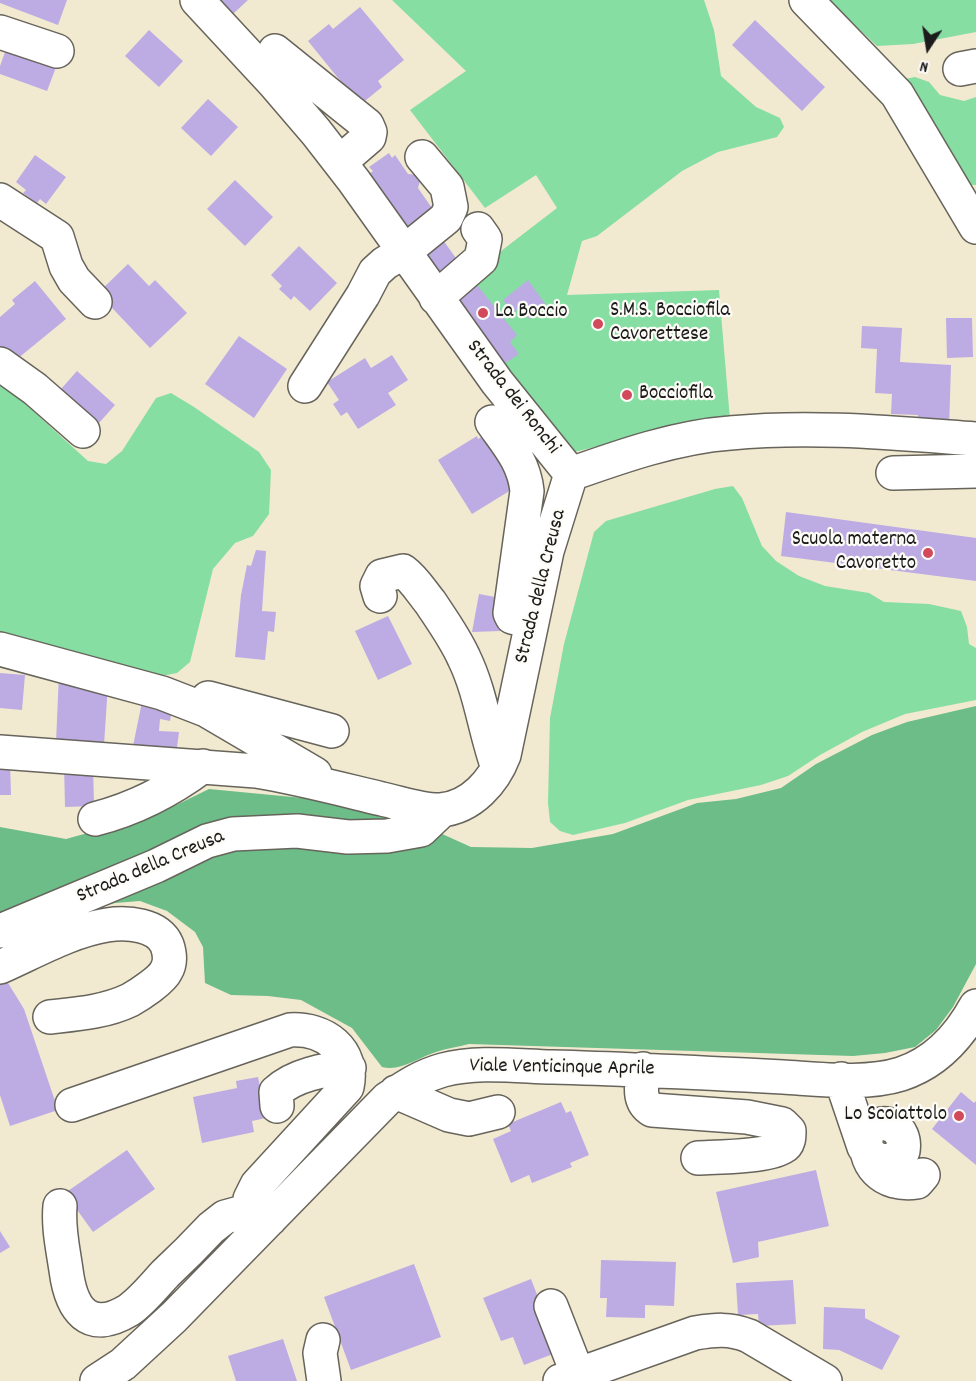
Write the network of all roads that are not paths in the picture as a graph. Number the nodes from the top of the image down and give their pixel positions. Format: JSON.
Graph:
{"nodes":[{"id":1,"x":197,"y":0,"type":"edge"},
{"id":2,"x":806,"y":0,"type":"edge"},
{"id":3,"x":0,"y":32,"type":"edge"},
{"id":4,"x":57,"y":51,"type":"dead end"},
{"id":5,"x":275,"y":51,"type":"dead end"},
{"id":6,"x":422,"y":157,"type":"dead end"},
{"id":7,"x":340,"y":162,"type":"junction"},
{"id":8,"x":0,"y":200,"type":"edge"},
{"id":9,"x":976,"y":227,"type":"edge"},
{"id":10,"x":478,"y":230,"type":"dead end"},
{"id":11,"x":404,"y":252,"type":"junction"},
{"id":12,"x":436,"y":298,"type":"junction"},
{"id":13,"x":95,"y":302,"type":"dead end"},
{"id":14,"x":0,"y":364,"type":"edge"},
{"id":15,"x":305,"y":386,"type":"dead end"},
{"id":16,"x":492,"y":422,"type":"dead end"},
{"id":17,"x":83,"y":431,"type":"dead end"},
{"id":18,"x":976,"y":439,"type":"edge"},
{"id":19,"x":976,"y":471,"type":"edge"},
{"id":20,"x":893,"y":473,"type":"dead end"},
{"id":21,"x":571,"y":474,"type":"junction"},
{"id":22,"x":380,"y":596,"type":"dead end"},
{"id":23,"x":531,"y":622,"type":"junction"},
{"id":24,"x":0,"y":649,"type":"edge"},
{"id":25,"x":187,"y":702,"type":"junction"},
{"id":26,"x":332,"y":731,"type":"dead end"},
{"id":27,"x":0,"y":752,"type":"edge"},
{"id":28,"x":203,"y":766,"type":"junction"},
{"id":29,"x":499,"y":770,"type":"junction"},
{"id":30,"x":346,"y":791,"type":"junction"},
{"id":31,"x":442,"y":810,"type":"junction"},
{"id":32,"x":95,"y":819,"type":"dead end"},
{"id":33,"x":0,"y":931,"type":"edge"},
{"id":34,"x":0,"y":968,"type":"edge"},
{"id":35,"x":976,"y":1006,"type":"edge"},
{"id":36,"x":50,"y":1017,"type":"dead end"},
{"id":37,"x":349,"y":1068,"type":"junction"},
{"id":38,"x":643,"y":1069,"type":"junction"},
{"id":39,"x":842,"y":1079,"type":"junction"},
{"id":40,"x":396,"y":1092,"type":"junction"},
{"id":41,"x":72,"y":1105,"type":"dead end"},
{"id":42,"x":277,"y":1106,"type":"dead end"},
{"id":43,"x":498,"y":1112,"type":"dead end"},
{"id":44,"x":698,"y":1158,"type":"dead end"},
{"id":45,"x":923,"y":1175,"type":"dead end"},
{"id":46,"x":60,"y":1206,"type":"dead end"},
{"id":47,"x":264,"y":1214,"type":"junction"},
{"id":48,"x":552,"y":1306,"type":"dead end"},
{"id":49,"x":323,"y":1340,"type":"dead end"},
{"id":50,"x":569,"y":1378,"type":"edge"},
{"id":51,"x":98,"y":1381,"type":"edge"},
{"id":52,"x":324,"y":1381,"type":"edge"},
{"id":53,"x":825,"y":1381,"type":"edge"}],
"edges":[{"from":1,"to":7,"type":"street","name":"Strada dei Ronchi"},
{"from":2,"to":9,"type":"street"},
{"from":3,"to":4,"type":"street"},
{"from":5,"to":7,"type":"street"},
{"from":6,"to":11,"type":"street"},
{"from":7,"to":11,"type":"street","name":"Strada dei Ronchi"},
{"from":8,"to":13,"type":"street"},
{"from":10,"to":12,"type":"street"},
{"from":11,"to":12,"type":"street","name":"Strada dei Ronchi"},
{"from":11,"to":15,"type":"street"},
{"from":12,"to":21,"type":"street","name":"Strada dei Ronchi"},
{"from":14,"to":17,"type":"street"},
{"from":16,"to":23,"type":"street"},
{"from":18,"to":21,"type":"street","name":"Strada dei Ronchi"},
{"from":19,"to":20,"type":"street"},
{"from":21,"to":23,"type":"street","name":"Strada della Creusa"},
{"from":22,"to":29,"type":"street"},
{"from":23,"to":29,"type":"street","name":"Strada della Creusa"},
{"from":24,"to":25,"type":"street"},
{"from":25,"to":26,"type":"street"},
{"from":25,"to":30,"type":"street"},
{"from":27,"to":28,"type":"street"},
{"from":28,"to":30,"type":"street"},
{"from":28,"to":32,"type":"street"},
{"from":29,"to":31,"type":"street","name":"Strada della Creusa"},
{"from":30,"to":31,"type":"street"},
{"from":31,"to":33,"type":"street","name":"Strada della Creusa"},
{"from":34,"to":36,"type":"street"},
{"from":35,"to":39,"type":"street","name":"Viale Venticinque Aprile"},
{"from":37,"to":41,"type":"street"},
{"from":37,"to":42,"type":"street"},
{"from":37,"to":47,"type":"street"},
{"from":38,"to":39,"type":"street","name":"Viale Venticinque Aprile"},
{"from":38,"to":40,"type":"street","name":"Viale Venticinque Aprile"},
{"from":38,"to":44,"type":"street"},
{"from":39,"to":45,"type":"street"},
{"from":40,"to":43,"type":"street"},
{"from":40,"to":47,"type":"street","name":"Viale Venticinque Aprile"},
{"from":46,"to":47,"type":"street"},
{"from":47,"to":51,"type":"street","name":"Viale Venticinque Aprile"},
{"from":48,"to":50,"type":"street"},
{"from":49,"to":52,"type":"street"},
{"from":50,"to":53,"type":"street"}]}
